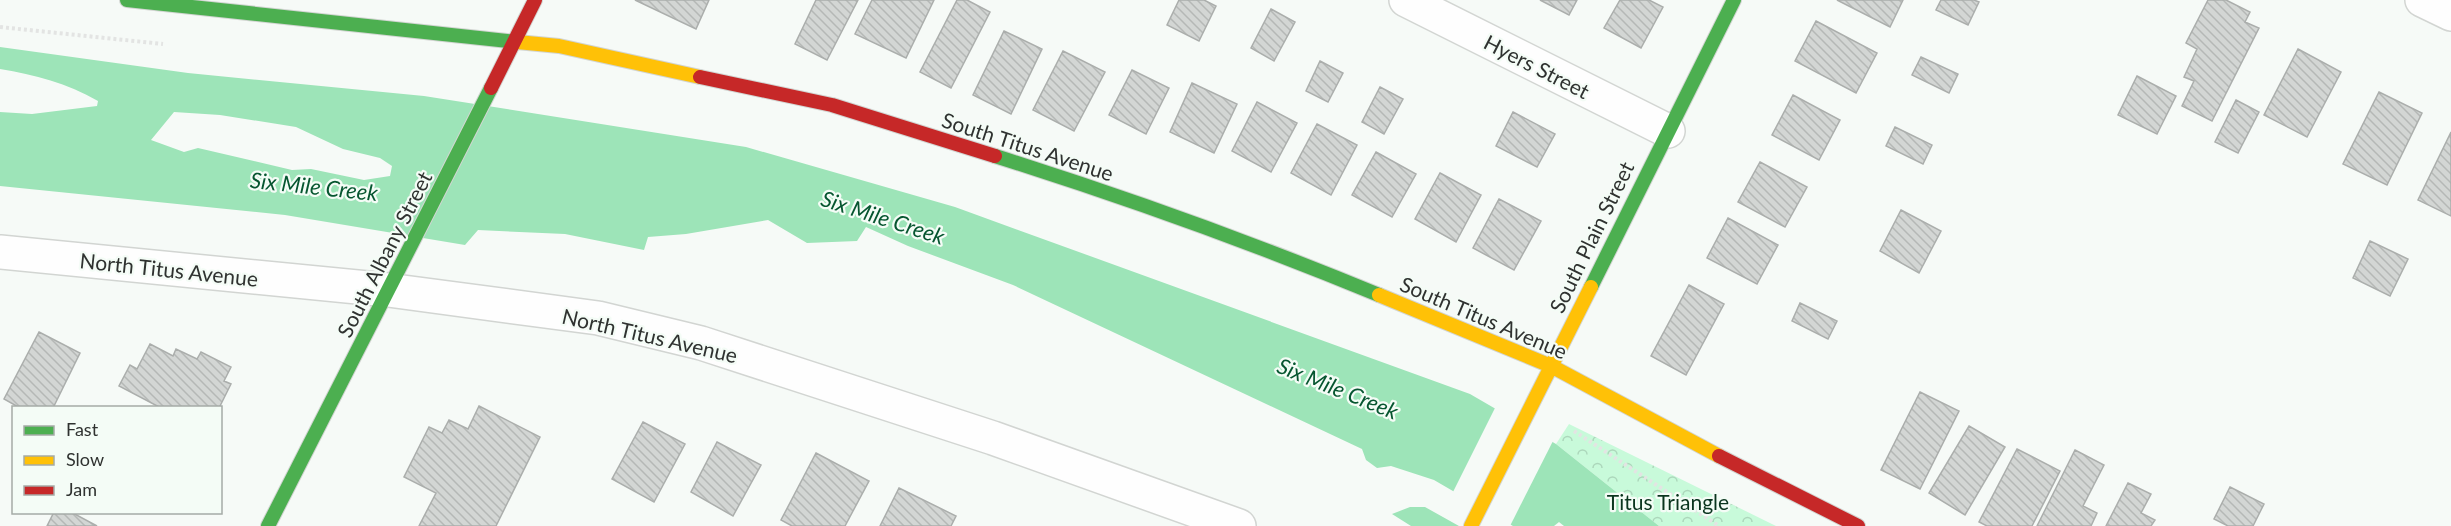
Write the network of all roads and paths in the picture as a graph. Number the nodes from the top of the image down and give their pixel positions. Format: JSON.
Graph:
{"nodes":[{"id":1,"x":127,"y":0,"type":"edge"},
{"id":2,"x":535,"y":0,"type":"edge"},
{"id":3,"x":1406,"y":0,"type":"edge"},
{"id":4,"x":1734,"y":0,"type":"edge"},
{"id":5,"x":2422,"y":0,"type":"edge"},
{"id":6,"x":2451,"y":14,"type":"edge"},
{"id":7,"x":515,"y":40,"type":"junction"},
{"id":8,"x":1668,"y":131,"type":"junction"},
{"id":9,"x":0,"y":252,"type":"edge"},
{"id":10,"x":388,"y":290,"type":"junction"},
{"id":11,"x":1551,"y":366,"type":"junction"},
{"id":12,"x":1574,"y":431,"type":"dead end"},
{"id":13,"x":268,"y":526,"type":"edge"},
{"id":14,"x":1239,"y":526,"type":"edge"},
{"id":15,"x":1471,"y":526,"type":"edge"},
{"id":16,"x":1719,"y":526,"type":"edge"},
{"id":17,"x":1858,"y":526,"type":"edge"}],
"edges":[{"from":1,"to":7,"type":"street","name":"South Titus Avenue"},
{"from":2,"to":7,"type":"street","name":"South Albany Street"},
{"from":3,"to":8,"type":"street","name":"Hyers Street"},
{"from":4,"to":8,"type":"street","name":"South Plain Street"},
{"from":5,"to":6,"type":"street"},
{"from":7,"to":10,"type":"street","name":"South Albany Street"},
{"from":7,"to":11,"type":"street","name":"South Titus Avenue"},
{"from":8,"to":11,"type":"street","name":"South Plain Street"},
{"from":9,"to":10,"type":"street","name":"North Titus Avenue"},
{"from":10,"to":13,"type":"street","name":"South Albany Street"},
{"from":10,"to":14,"type":"street","name":"North Titus Avenue"},
{"from":11,"to":15,"type":"street","name":"South Plain Street"},
{"from":11,"to":17,"type":"street","name":"South Titus Avenue"},
{"from":12,"to":16,"type":"path"}]}
